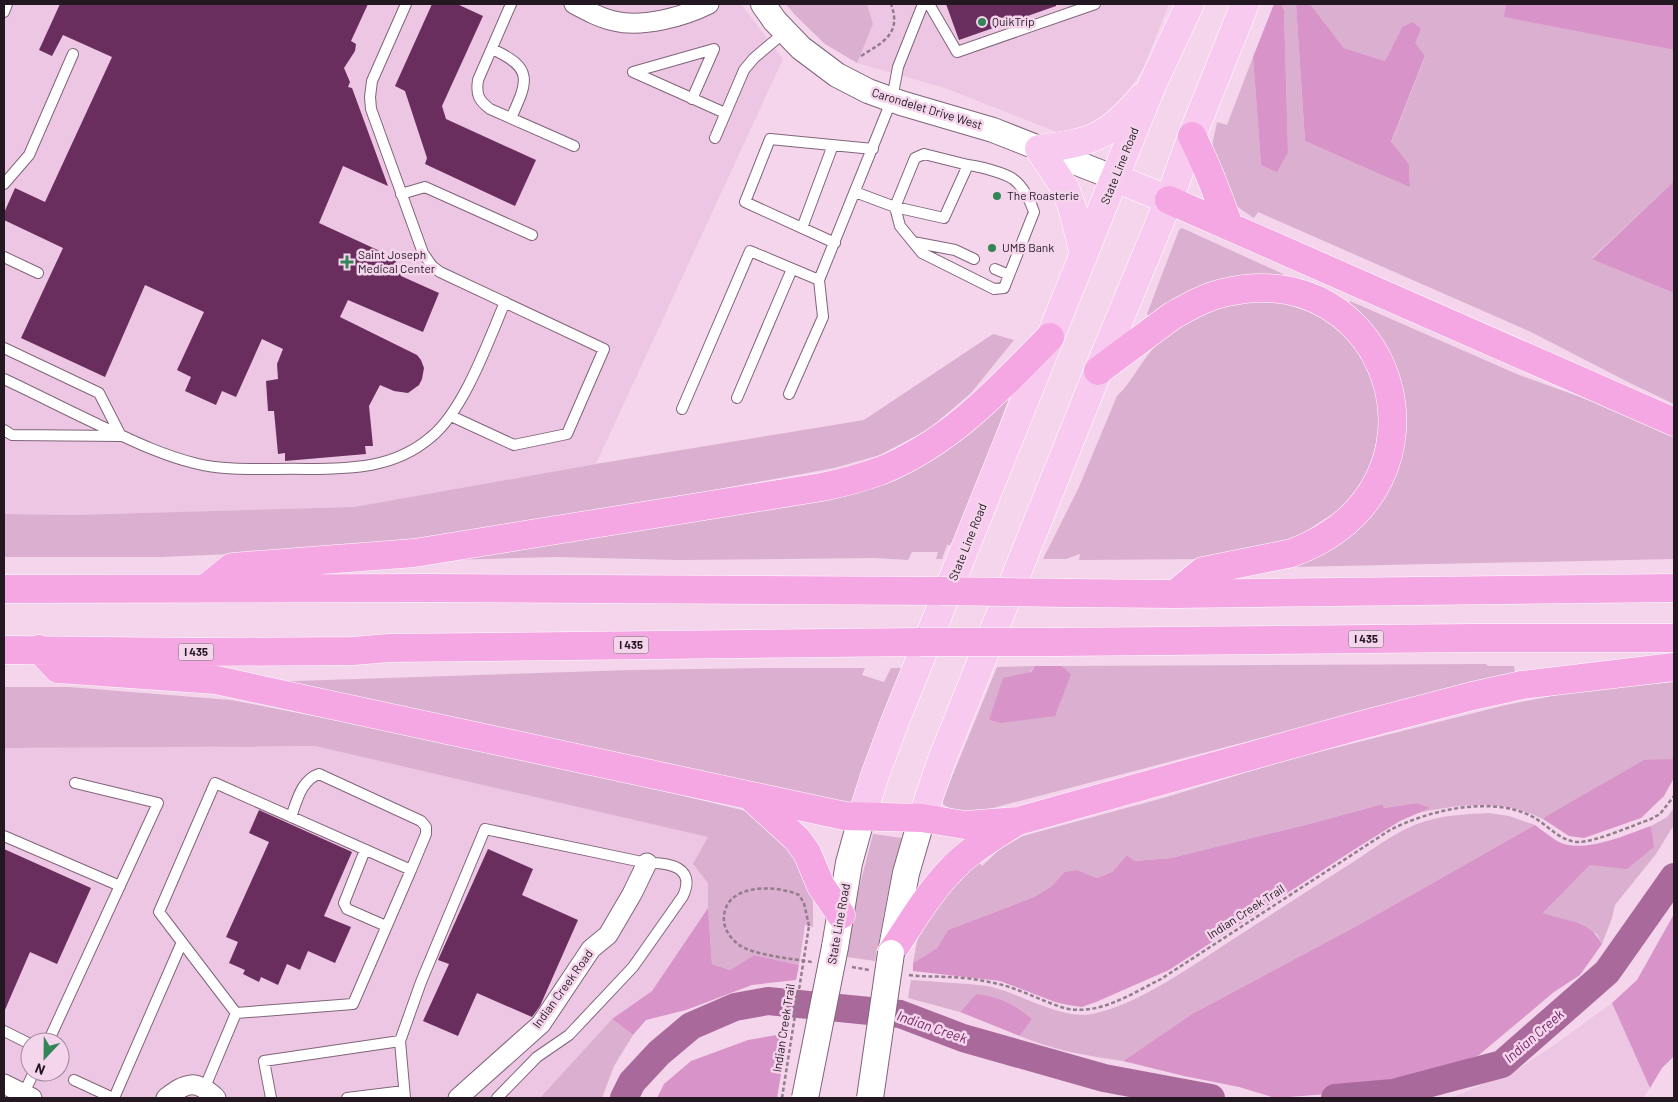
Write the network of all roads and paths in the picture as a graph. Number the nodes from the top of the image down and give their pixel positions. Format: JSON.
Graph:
{"nodes":[{"id":1,"x":7,"y":4,"type":"edge"},
{"id":2,"x":406,"y":4,"type":"edge"},
{"id":3,"x":512,"y":4,"type":"edge"},
{"id":4,"x":574,"y":4,"type":"edge"},
{"id":5,"x":709,"y":4,"type":"edge"},
{"id":6,"x":763,"y":4,"type":"edge"},
{"id":7,"x":891,"y":4,"type":"edge"},
{"id":8,"x":923,"y":4,"type":"edge"},
{"id":9,"x":929,"y":4,"type":"edge"},
{"id":10,"x":1095,"y":4,"type":"edge"},
{"id":11,"x":1190,"y":4,"type":"edge"},
{"id":12,"x":1245,"y":4,"type":"edge"},
{"id":13,"x":4,"y":12,"type":"edge"},
{"id":14,"x":785,"y":32,"type":"junction"},
{"id":15,"x":492,"y":49,"type":"junction"},
{"id":16,"x":73,"y":54,"type":"dead end"},
{"id":17,"x":861,"y":56,"type":"dead end"},
{"id":18,"x":1152,"y":85,"type":"junction"},
{"id":19,"x":692,"y":99,"type":"junction"},
{"id":20,"x":892,"y":99,"type":"junction"},
{"id":21,"x":726,"y":113,"type":"junction"},
{"id":22,"x":511,"y":118,"type":"junction"},
{"id":23,"x":1192,"y":136,"type":"junction"},
{"id":24,"x":714,"y":138,"type":"dead end"},
{"id":25,"x":833,"y":145,"type":"junction"},
{"id":26,"x":574,"y":146,"type":"dead end"},
{"id":27,"x":873,"y":149,"type":"junction"},
{"id":28,"x":1039,"y":149,"type":"junction"},
{"id":29,"x":968,"y":165,"type":"junction"},
{"id":30,"x":1116,"y":178,"type":"junction"},
{"id":31,"x":4,"y":184,"type":"edge"},
{"id":32,"x":855,"y":192,"type":"junction"},
{"id":33,"x":401,"y":194,"type":"junction"},
{"id":34,"x":1169,"y":200,"type":"junction"},
{"id":35,"x":895,"y":207,"type":"junction"},
{"id":36,"x":1229,"y":226,"type":"junction"},
{"id":37,"x":802,"y":228,"type":"junction"},
{"id":38,"x":532,"y":235,"type":"dead end"},
{"id":39,"x":913,"y":242,"type":"junction"},
{"id":40,"x":834,"y":243,"type":"junction"},
{"id":41,"x":1084,"y":255,"type":"junction"},
{"id":42,"x":4,"y":257,"type":"edge"},
{"id":43,"x":974,"y":259,"type":"dead end"},
{"id":44,"x":792,"y":269,"type":"junction"},
{"id":45,"x":995,"y":269,"type":"dead end"},
{"id":46,"x":38,"y":272,"type":"dead end"},
{"id":47,"x":1009,"y":275,"type":"junction"},
{"id":48,"x":819,"y":280,"type":"junction"},
{"id":49,"x":505,"y":302,"type":"junction"},
{"id":50,"x":1050,"y":336,"type":"junction"},
{"id":51,"x":4,"y":348,"type":"edge"},
{"id":52,"x":1098,"y":372,"type":"junction"},
{"id":53,"x":4,"y":379,"type":"edge"},
{"id":54,"x":789,"y":394,"type":"dead end"},
{"id":55,"x":737,"y":398,"type":"dead end"},
{"id":56,"x":682,"y":410,"type":"dead end"},
{"id":57,"x":451,"y":416,"type":"junction"},
{"id":58,"x":1674,"y":422,"type":"edge"},
{"id":59,"x":4,"y":430,"type":"edge"},
{"id":60,"x":122,"y":436,"type":"junction"},
{"id":61,"x":206,"y":588,"type":"junction"},
{"id":62,"x":1674,"y":588,"type":"edge"},
{"id":63,"x":4,"y":590,"type":"edge"},
{"id":64,"x":1175,"y":594,"type":"junction"},
{"id":65,"x":1674,"y":638,"type":"edge"},
{"id":66,"x":39,"y":649,"type":"junction"},
{"id":67,"x":4,"y":650,"type":"edge"},
{"id":68,"x":1674,"y":667,"type":"edge"},
{"id":69,"x":75,"y":783,"type":"dead end"},
{"id":70,"x":748,"y":794,"type":"junction"},
{"id":71,"x":1674,"y":796,"type":"edge"},
{"id":72,"x":862,"y":816,"type":"junction"},
{"id":73,"x":290,"y":817,"type":"junction"},
{"id":74,"x":922,"y":818,"type":"junction"},
{"id":75,"x":1018,"y":821,"type":"junction"},
{"id":76,"x":4,"y":836,"type":"edge"},
{"id":77,"x":365,"y":850,"type":"junction"},
{"id":78,"x":647,"y":863,"type":"junction"},
{"id":79,"x":411,"y":870,"type":"junction"},
{"id":80,"x":120,"y":886,"type":"junction"},
{"id":81,"x":841,"y":915,"type":"junction"},
{"id":82,"x":386,"y":926,"type":"junction"},
{"id":83,"x":182,"y":942,"type":"junction"},
{"id":84,"x":833,"y":959,"type":"junction"},
{"id":85,"x":890,"y":966,"type":"junction"},
{"id":86,"x":236,"y":1013,"type":"junction"},
{"id":87,"x":4,"y":1031,"type":"edge"},
{"id":88,"x":53,"y":1032,"type":"edge"},
{"id":89,"x":20,"y":1039,"type":"edge"},
{"id":90,"x":400,"y":1041,"type":"junction"},
{"id":91,"x":74,"y":1080,"type":"dead end"},
{"id":92,"x":31,"y":1082,"type":"edge"},
{"id":93,"x":4,"y":1084,"type":"edge"},
{"id":94,"x":210,"y":1093,"type":"edge"},
{"id":95,"x":404,"y":1095,"type":"edge"},
{"id":96,"x":26,"y":1097,"type":"edge"},
{"id":97,"x":113,"y":1098,"type":"edge"},
{"id":98,"x":166,"y":1098,"type":"edge"},
{"id":99,"x":271,"y":1098,"type":"edge"},
{"id":100,"x":347,"y":1098,"type":"edge"},
{"id":101,"x":458,"y":1098,"type":"edge"},
{"id":102,"x":497,"y":1098,"type":"edge"},
{"id":103,"x":782,"y":1098,"type":"edge"},
{"id":104,"x":805,"y":1098,"type":"edge"},
{"id":105,"x":870,"y":1098,"type":"edge"}],
"edges":[{"from":1,"to":13,"type":"lane"},
{"from":2,"to":33,"type":"lane"},
{"from":3,"to":15,"type":"lane"},
{"from":4,"to":5,"type":"street"},
{"from":6,"to":14,"type":"street","name":"Carondelet Drive West"},
{"from":7,"to":17,"type":"path"},
{"from":8,"to":20,"type":"lane"},
{"from":9,"to":10,"type":"lane"},
{"from":11,"to":18,"type":"main road","name":"State Line Road"},
{"from":12,"to":23,"type":"main road"},
{"from":14,"to":20,"type":"street","name":"Carondelet Drive West"},
{"from":14,"to":21,"type":"lane"},
{"from":15,"to":22,"type":"lane"},
{"from":15,"to":22,"type":"lane"},
{"from":16,"to":31,"type":"lane"},
{"from":18,"to":28,"type":"main road"},
{"from":18,"to":30,"type":"main road","name":"State Line Road"},
{"from":19,"to":19,"type":"lane"},
{"from":19,"to":21,"type":"lane"},
{"from":20,"to":27,"type":"lane"},
{"from":20,"to":28,"type":"street","name":"Carondelet Drive West"},
{"from":21,"to":24,"type":"lane"},
{"from":22,"to":26,"type":"lane"},
{"from":23,"to":34,"type":"main road"},
{"from":23,"to":36,"type":"highway"},
{"from":25,"to":27,"type":"lane"},
{"from":25,"to":37,"type":"lane"},
{"from":25,"to":37,"type":"lane"},
{"from":27,"to":32,"type":"lane"},
{"from":28,"to":30,"type":"street","name":"Carondelet Drive West"},
{"from":28,"to":41,"type":"main road"},
{"from":29,"to":35,"type":"lane"},
{"from":29,"to":35,"type":"lane"},
{"from":29,"to":47,"type":"lane"},
{"from":30,"to":34,"type":"main road"},
{"from":30,"to":41,"type":"main road","name":"State Line Road"},
{"from":32,"to":35,"type":"lane"},
{"from":32,"to":40,"type":"lane"},
{"from":33,"to":38,"type":"lane"},
{"from":33,"to":49,"type":"lane"},
{"from":34,"to":36,"type":"highway"},
{"from":34,"to":52,"type":"main road"},
{"from":35,"to":39,"type":"lane"},
{"from":36,"to":58,"type":"highway"},
{"from":37,"to":40,"type":"lane"},
{"from":39,"to":43,"type":"lane"},
{"from":39,"to":47,"type":"lane"},
{"from":40,"to":48,"type":"lane"},
{"from":41,"to":50,"type":"main road","name":"State Line Road"},
{"from":42,"to":46,"type":"lane"},
{"from":44,"to":48,"type":"lane"},
{"from":44,"to":55,"type":"lane"},
{"from":44,"to":56,"type":"lane"},
{"from":45,"to":47,"type":"lane"},
{"from":48,"to":54,"type":"lane"},
{"from":49,"to":57,"type":"lane"},
{"from":49,"to":57,"type":"lane"},
{"from":50,"to":61,"type":"highway"},
{"from":50,"to":72,"type":"main road","name":"State Line Road"},
{"from":51,"to":60,"type":"lane"},
{"from":52,"to":64,"type":"highway"},
{"from":52,"to":74,"type":"main road"},
{"from":53,"to":60,"type":"lane"},
{"from":57,"to":60,"type":"lane"},
{"from":59,"to":60,"type":"lane"},
{"from":61,"to":63,"type":"highway"},
{"from":61,"to":64,"type":"highway","bridge":true},
{"from":62,"to":64,"type":"highway"},
{"from":65,"to":66,"type":"highway","number":"I 435","bridge":true},
{"from":66,"to":67,"type":"highway","number":"I 435"},
{"from":66,"to":70,"type":"highway"},
{"from":68,"to":75,"type":"highway"},
{"from":69,"to":80,"type":"lane"},
{"from":70,"to":72,"type":"highway"},
{"from":70,"to":81,"type":"highway"},
{"from":71,"to":85,"type":"path","name":"Indian Creek Trail"},
{"from":72,"to":74,"type":"highway"},
{"from":72,"to":81,"type":"main road","name":"State Line Road"},
{"from":73,"to":77,"type":"lane"},
{"from":73,"to":79,"type":"lane"},
{"from":73,"to":83,"type":"lane"},
{"from":74,"to":75,"type":"highway"},
{"from":74,"to":85,"type":"main road"},
{"from":75,"to":85,"type":"highway"},
{"from":76,"to":80,"type":"lane"},
{"from":77,"to":79,"type":"lane"},
{"from":77,"to":82,"type":"lane"},
{"from":78,"to":90,"type":"lane"},
{"from":78,"to":101,"type":"street","name":"Indian Creek Road"},
{"from":78,"to":102,"type":"lane"},
{"from":79,"to":82,"type":"lane"},
{"from":80,"to":88,"type":"lane"},
{"from":81,"to":84,"type":"main road","name":"State Line Road"},
{"from":82,"to":86,"type":"lane"},
{"from":83,"to":86,"type":"lane"},
{"from":83,"to":97,"type":"lane"},
{"from":84,"to":85,"type":"path","name":"Indian Creek Trail"},
{"from":84,"to":103,"type":"path","name":"Indian Creek Trail","bridge":true},
{"from":84,"to":104,"type":"main road","name":"State Line Road","bridge":true},
{"from":85,"to":105,"type":"main road","bridge":true},
{"from":86,"to":94,"type":"lane"},
{"from":87,"to":89,"type":"lane"},
{"from":90,"to":95,"type":"lane"},
{"from":90,"to":99,"type":"lane"},
{"from":91,"to":97,"type":"lane"},
{"from":92,"to":96,"type":"lane"},
{"from":93,"to":96,"type":"street"},
{"from":94,"to":98,"type":"street"},
{"from":95,"to":100,"type":"lane"}]}
